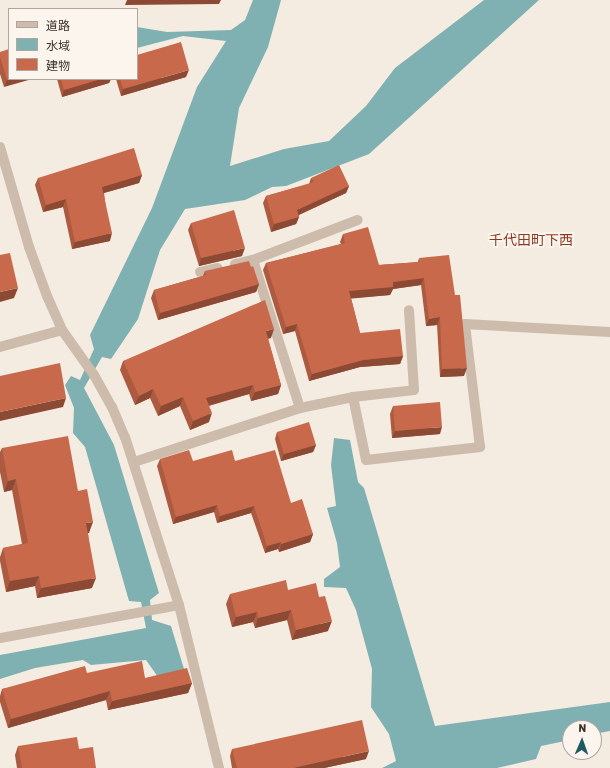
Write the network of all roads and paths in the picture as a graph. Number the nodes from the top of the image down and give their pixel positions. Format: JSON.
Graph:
{"nodes":[{"id":1,"x":0,"y":147,"type":"edge"},
{"id":2,"x":358,"y":220,"type":"dead end"},
{"id":3,"x":253,"y":260,"type":"junction"},
{"id":4,"x":200,"y":272,"type":"dead end"},
{"id":5,"x":409,"y":310,"type":"dead end"},
{"id":6,"x":62,"y":330,"type":"junction"},
{"id":7,"x":610,"y":332,"type":"edge"},
{"id":8,"x":0,"y":348,"type":"edge"},
{"id":9,"x":353,"y":397,"type":"junction"},
{"id":10,"x":300,"y":408,"type":"junction"},
{"id":11,"x":134,"y":462,"type":"junction"},
{"id":12,"x":179,"y":605,"type":"junction"},
{"id":13,"x":0,"y":638,"type":"edge"},
{"id":14,"x":219,"y":768,"type":"edge"}],
"edges":[{"from":1,"to":6,"type":"street"},
{"from":2,"to":3,"type":"street"},
{"from":3,"to":4,"type":"street"},
{"from":3,"to":10,"type":"street"},
{"from":5,"to":9,"type":"street"},
{"from":6,"to":8,"type":"street"},
{"from":6,"to":11,"type":"street"},
{"from":7,"to":9,"type":"street"},
{"from":9,"to":10,"type":"street"},
{"from":10,"to":11,"type":"street"},
{"from":11,"to":12,"type":"street"},
{"from":12,"to":13,"type":"street"},
{"from":12,"to":14,"type":"street"}]}
